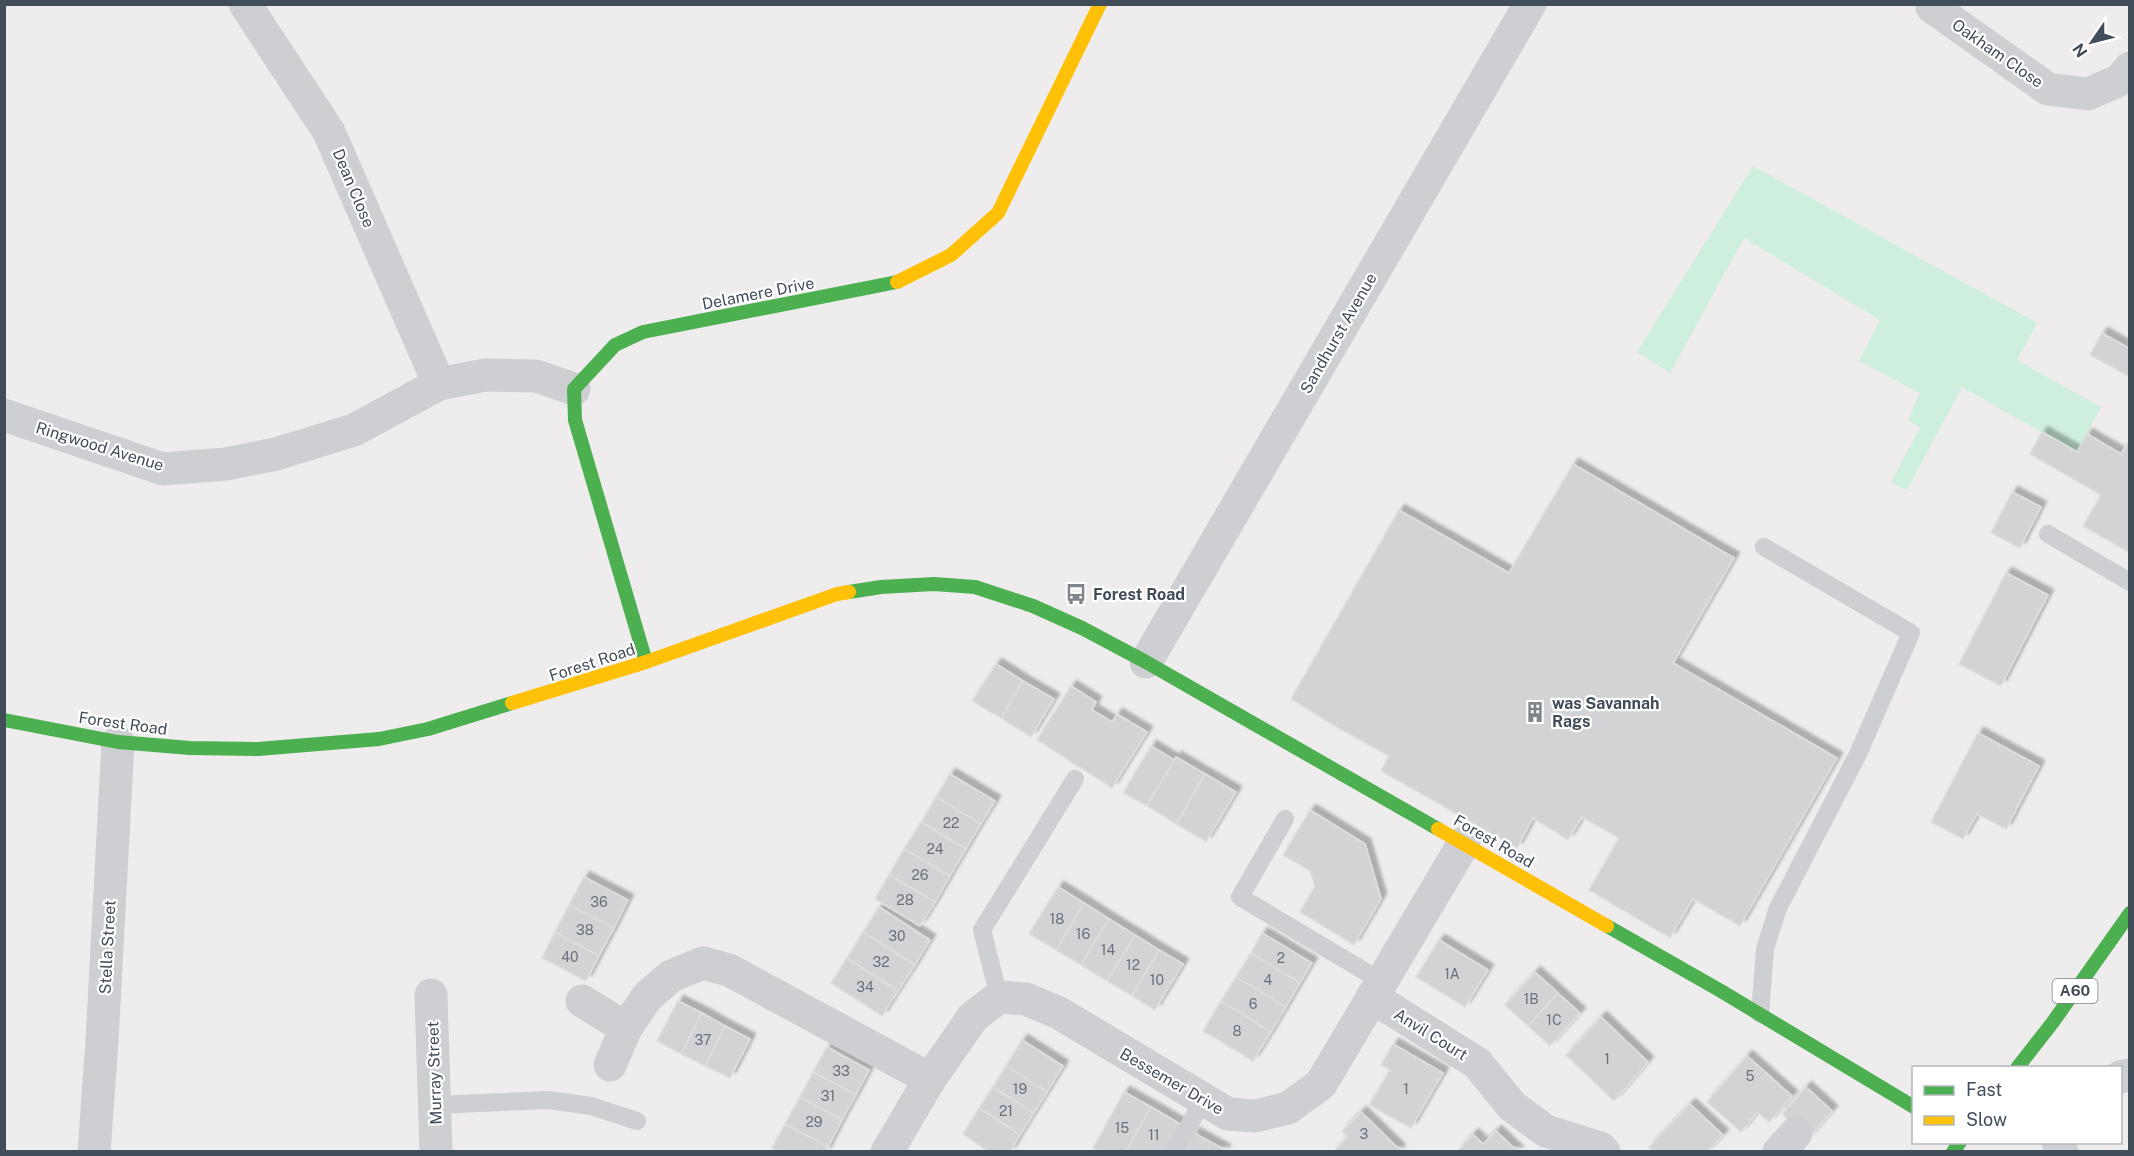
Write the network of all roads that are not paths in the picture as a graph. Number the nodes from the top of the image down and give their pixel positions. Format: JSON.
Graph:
{"nodes":[{"id":1,"x":245,"y":4,"type":"edge"},
{"id":2,"x":1100,"y":4,"type":"edge"},
{"id":3,"x":1530,"y":4,"type":"edge"},
{"id":4,"x":1932,"y":7,"type":"dead end"},
{"id":5,"x":2130,"y":68,"type":"edge"},
{"id":6,"x":439,"y":384,"type":"junction"},
{"id":7,"x":574,"y":389,"type":"junction"},
{"id":8,"x":4,"y":416,"type":"edge"},
{"id":9,"x":2048,"y":534,"type":"dead end"},
{"id":10,"x":1764,"y":547,"type":"dead end"},
{"id":11,"x":2130,"y":582,"type":"edge"},
{"id":12,"x":646,"y":662,"type":"junction"},
{"id":13,"x":1146,"y":663,"type":"junction"},
{"id":14,"x":4,"y":720,"type":"edge"},
{"id":15,"x":118,"y":742,"type":"junction"},
{"id":16,"x":1076,"y":779,"type":"dead end"},
{"id":17,"x":1285,"y":819,"type":"dead end"},
{"id":18,"x":1464,"y":843,"type":"junction"},
{"id":19,"x":2130,"y":913,"type":"edge"},
{"id":20,"x":1377,"y":989,"type":"junction"},
{"id":21,"x":431,"y":995,"type":"dead end"},
{"id":22,"x":999,"y":997,"type":"junction"},
{"id":23,"x":582,"y":1001,"type":"dead end"},
{"id":24,"x":1760,"y":1014,"type":"junction"},
{"id":25,"x":626,"y":1028,"type":"junction"},
{"id":26,"x":610,"y":1065,"type":"dead end"},
{"id":27,"x":2019,"y":1066,"type":"edge"},
{"id":28,"x":930,"y":1079,"type":"junction"},
{"id":29,"x":1203,"y":1100,"type":"junction"},
{"id":30,"x":435,"y":1106,"type":"junction"},
{"id":31,"x":1912,"y":1106,"type":"edge"},
{"id":32,"x":637,"y":1121,"type":"dead end"},
{"id":33,"x":1175,"y":1151,"type":"edge"},
{"id":34,"x":94,"y":1152,"type":"edge"},
{"id":35,"x":436,"y":1152,"type":"edge"},
{"id":36,"x":887,"y":1152,"type":"edge"},
{"id":37,"x":1604,"y":1152,"type":"edge"}],
"edges":[{"from":1,"to":6,"type":"street","name":"Dean Close"},
{"from":2,"to":7,"type":"main road","name":"Delamere Drive"},
{"from":3,"to":13,"type":"street","name":"Sandhurst Avenue"},
{"from":4,"to":5,"type":"street","name":"Oakham Close"},
{"from":6,"to":7,"type":"street","name":"Ringwood Avenue"},
{"from":6,"to":8,"type":"street","name":"Ringwood Avenue"},
{"from":7,"to":12,"type":"main road"},
{"from":9,"to":11,"type":"lane"},
{"from":10,"to":24,"type":"lane"},
{"from":12,"to":13,"type":"main road","name":"Forest Road"},
{"from":12,"to":15,"type":"main road","name":"Forest Road"},
{"from":13,"to":18,"type":"main road","name":"Forest Road"},
{"from":14,"to":15,"type":"main road","name":"Forest Road"},
{"from":15,"to":34,"type":"street","name":"Stella Street"},
{"from":16,"to":22,"type":"lane"},
{"from":17,"to":20,"type":"lane"},
{"from":18,"to":20,"type":"street","name":"Bessemer Drive"},
{"from":18,"to":24,"type":"main road","name":"Forest Road"},
{"from":19,"to":27,"type":"main road","number":"A60"},
{"from":20,"to":29,"type":"street","name":"Bessemer Drive"},
{"from":20,"to":37,"type":"street","name":"Anvil Court"},
{"from":21,"to":30,"type":"street","name":"Murray Street"},
{"from":22,"to":28,"type":"street"},
{"from":22,"to":29,"type":"street","name":"Bessemer Drive"},
{"from":23,"to":25,"type":"street"},
{"from":24,"to":31,"type":"main road","name":"Forest Road"},
{"from":25,"to":26,"type":"street"},
{"from":25,"to":28,"type":"street"},
{"from":28,"to":36,"type":"street"},
{"from":29,"to":33,"type":"lane"},
{"from":30,"to":32,"type":"lane"},
{"from":30,"to":35,"type":"street","name":"Murray Street"}]}
